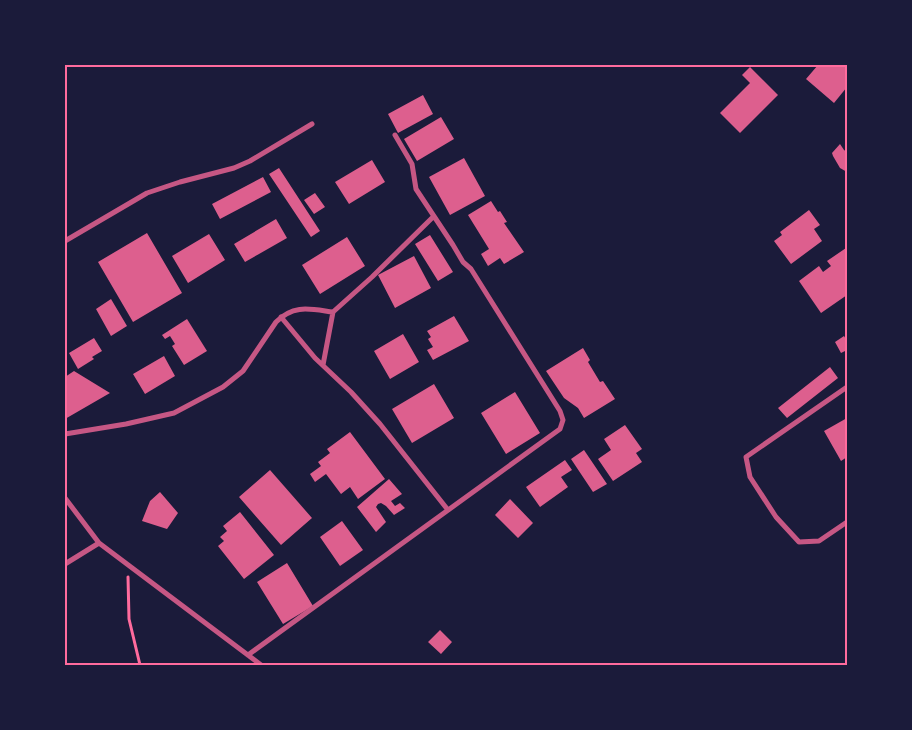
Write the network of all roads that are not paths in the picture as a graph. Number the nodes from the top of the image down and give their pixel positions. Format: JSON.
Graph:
{"nodes":[{"id":1,"x":312,"y":124,"type":"dead end"},
{"id":2,"x":395,"y":135,"type":"dead end"},
{"id":3,"x":433,"y":217,"type":"junction"},
{"id":4,"x":65,"y":241,"type":"edge"},
{"id":5,"x":333,"y":312,"type":"junction"},
{"id":6,"x":281,"y":317,"type":"junction"},
{"id":7,"x":323,"y":365,"type":"junction"},
{"id":8,"x":847,"y":387,"type":"edge"},
{"id":9,"x":65,"y":434,"type":"edge"},
{"id":10,"x":65,"y":498,"type":"edge"},
{"id":11,"x":448,"y":510,"type":"junction"},
{"id":12,"x":847,"y":522,"type":"edge"},
{"id":13,"x":99,"y":543,"type":"junction"},
{"id":14,"x":65,"y":564,"type":"edge"},
{"id":15,"x":248,"y":655,"type":"junction"},
{"id":16,"x":261,"y":665,"type":"edge"}],
"edges":[{"from":1,"to":4,"type":"street"},
{"from":2,"to":3,"type":"street"},
{"from":3,"to":5,"type":"street"},
{"from":3,"to":11,"type":"street"},
{"from":5,"to":6,"type":"street"},
{"from":5,"to":7,"type":"street"},
{"from":6,"to":7,"type":"street"},
{"from":6,"to":9,"type":"street"},
{"from":7,"to":11,"type":"street"},
{"from":8,"to":12,"type":"street"},
{"from":10,"to":13,"type":"street"},
{"from":11,"to":15,"type":"street"},
{"from":13,"to":14,"type":"street"},
{"from":13,"to":15,"type":"street"},
{"from":15,"to":16,"type":"street"}]}
